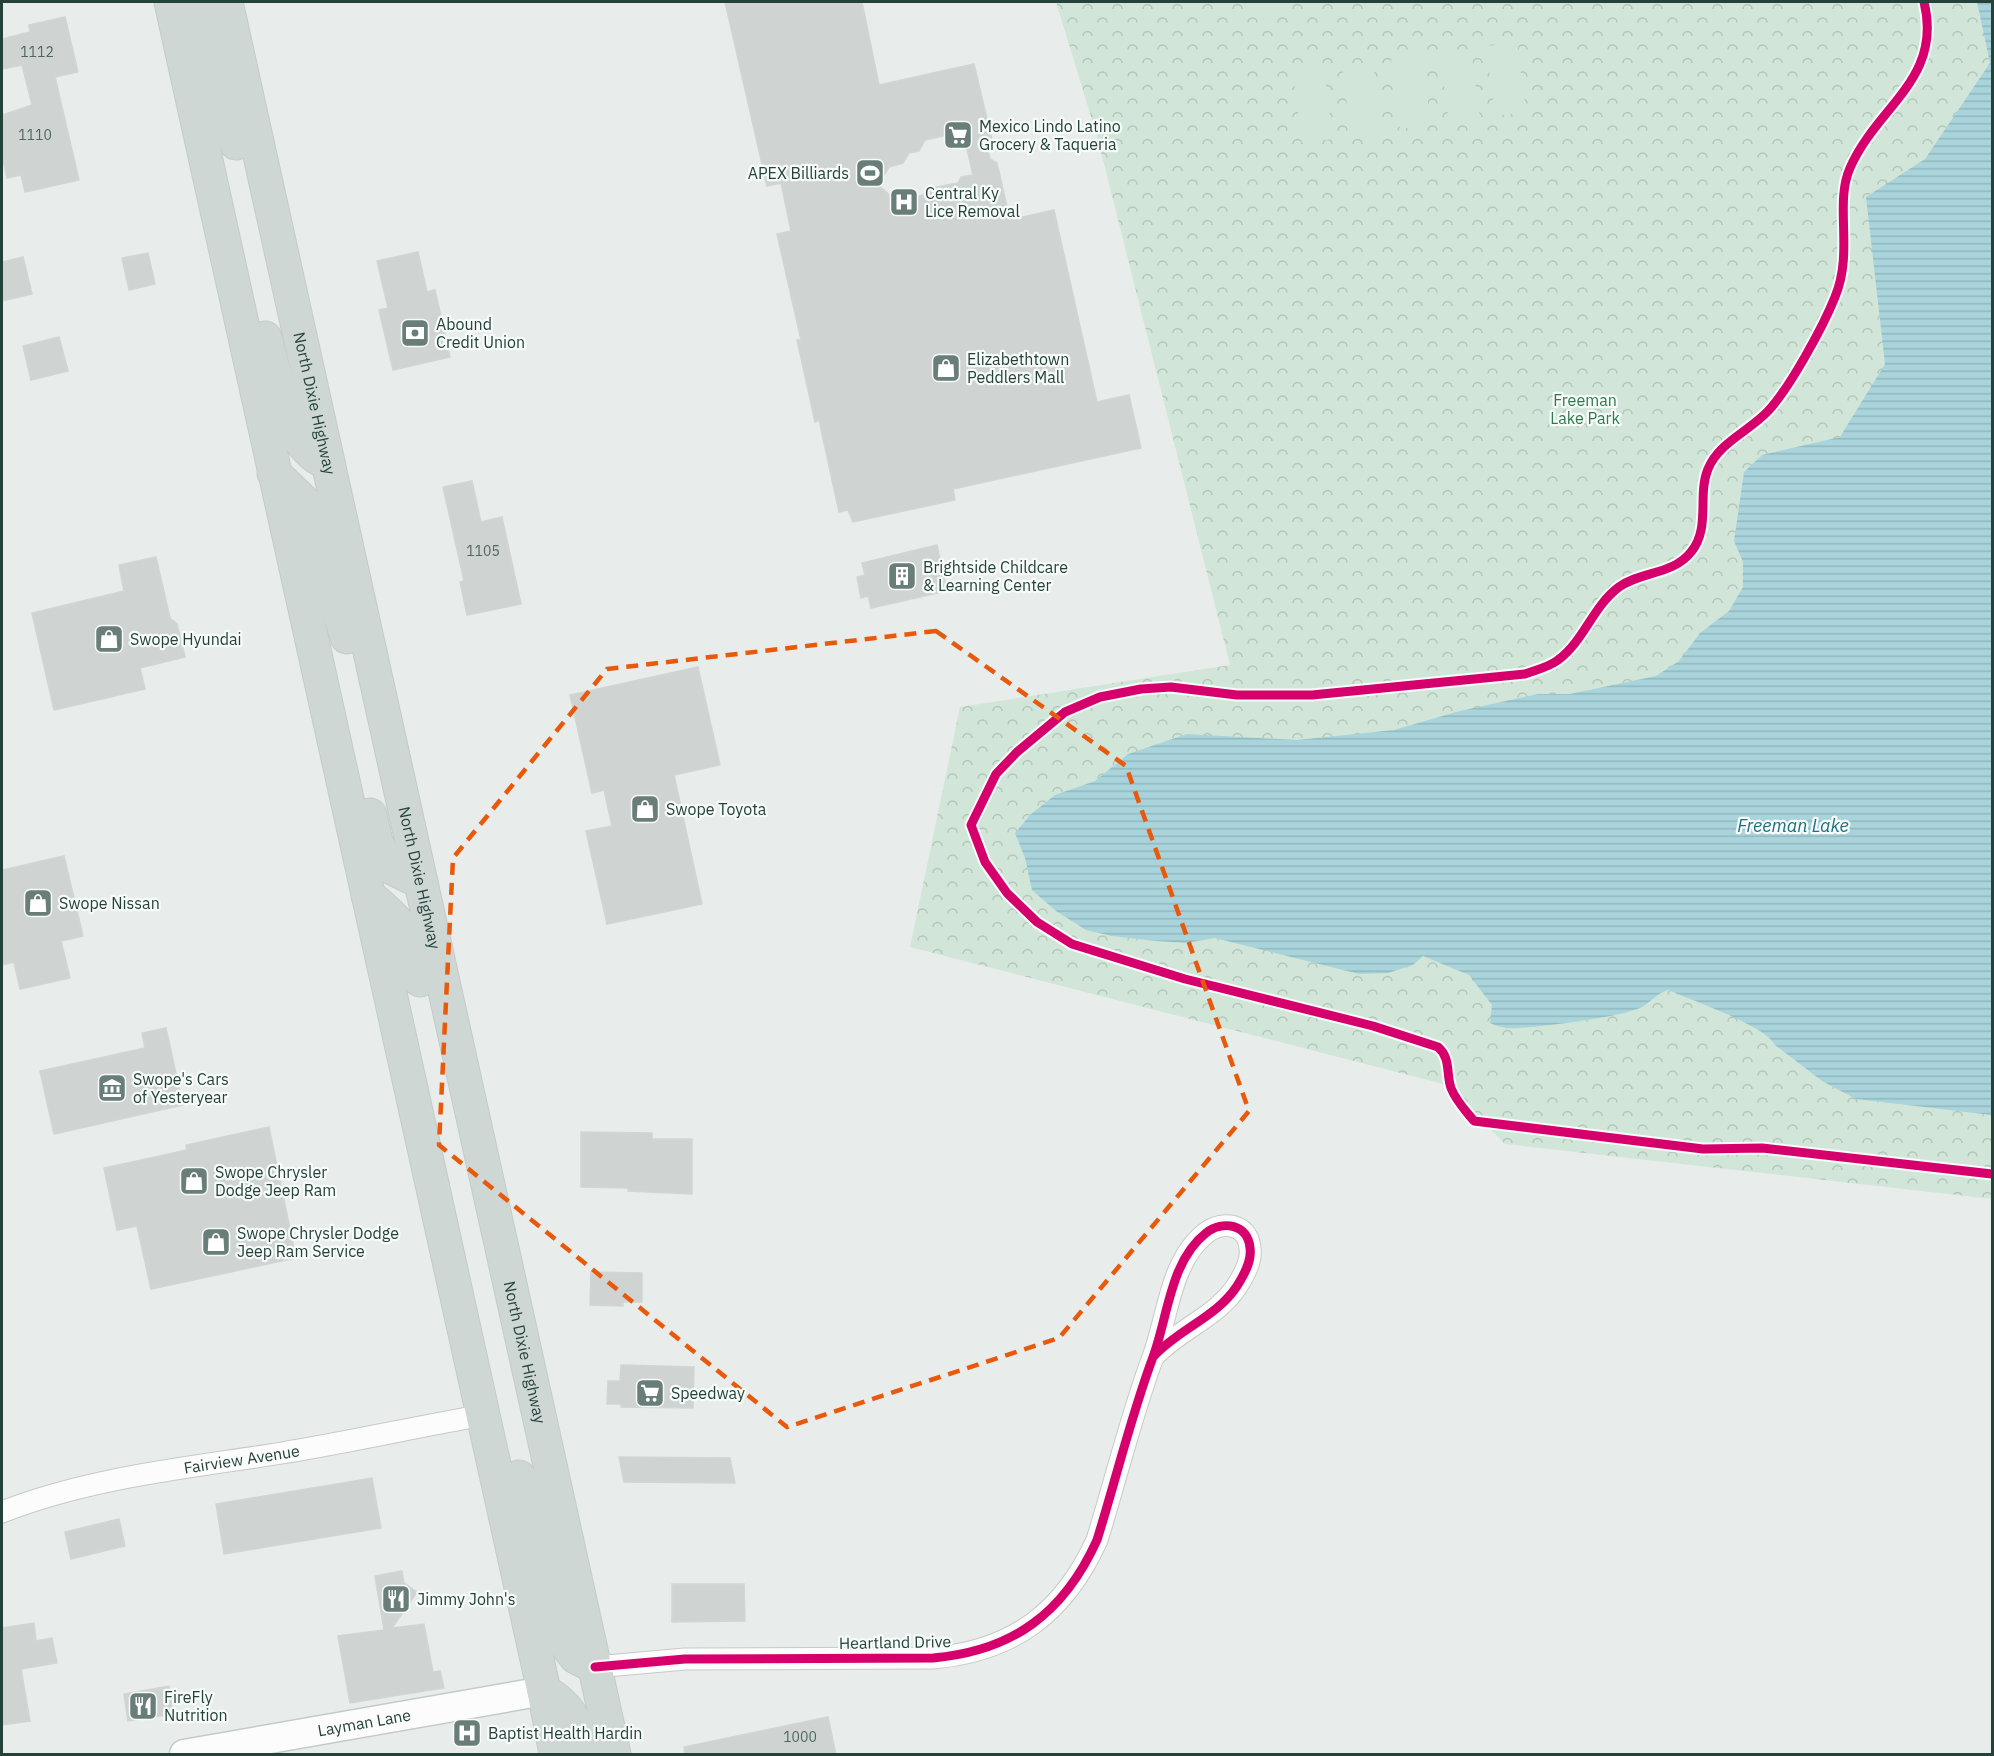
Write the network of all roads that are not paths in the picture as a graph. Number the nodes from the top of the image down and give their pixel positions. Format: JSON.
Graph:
{"nodes":[{"id":1,"x":171,"y":2,"type":"edge"},
{"id":2,"x":198,"y":2,"type":"edge"},
{"id":3,"x":226,"y":2,"type":"edge"},
{"id":4,"x":199,"y":127,"type":"junction"},
{"id":5,"x":266,"y":180,"type":"junction"},
{"id":6,"x":328,"y":463,"type":"junction"},
{"id":7,"x":274,"y":473,"type":"junction"},
{"id":8,"x":308,"y":623,"type":"junction"},
{"id":9,"x":419,"y":871,"type":"junction"},
{"id":10,"x":368,"y":895,"type":"junction"},
{"id":11,"x":423,"y":1140,"type":"junction"},
{"id":12,"x":492,"y":1206,"type":"junction"},
{"id":13,"x":1154,"y":1356,"type":"junction"},
{"id":14,"x":484,"y":1415,"type":"junction"},
{"id":15,"x":2,"y":1512,"type":"edge"},
{"id":16,"x":595,"y":1667,"type":"junction"},
{"id":17,"x":544,"y":1691,"type":"junction"},
{"id":18,"x":184,"y":1755,"type":"edge"},
{"id":19,"x":556,"y":1755,"type":"edge"},
{"id":20,"x":584,"y":1755,"type":"edge"},
{"id":21,"x":614,"y":1755,"type":"edge"}],
"edges":[{"from":1,"to":4,"type":"main road"},
{"from":2,"to":5,"type":"main road"},
{"from":3,"to":5,"type":"main road","name":"North Dixie Highway"},
{"from":4,"to":6,"type":"main road"},
{"from":4,"to":7,"type":"main road"},
{"from":5,"to":6,"type":"main road","name":"North Dixie Highway"},
{"from":6,"to":9,"type":"main road","name":"North Dixie Highway"},
{"from":7,"to":8,"type":"main road"},
{"from":7,"to":9,"type":"main road"},
{"from":8,"to":9,"type":"main road"},
{"from":8,"to":10,"type":"main road"},
{"from":9,"to":12,"type":"main road","name":"North Dixie Highway"},
{"from":10,"to":11,"type":"main road"},
{"from":10,"to":12,"type":"main road"},
{"from":11,"to":14,"type":"main road"},
{"from":11,"to":16,"type":"main road"},
{"from":12,"to":16,"type":"main road","name":"North Dixie Highway"},
{"from":13,"to":13,"type":"street","name":"Heartland Drive"},
{"from":13,"to":16,"type":"street","name":"Heartland Drive"},
{"from":14,"to":15,"type":"street","name":"Fairview Avenue"},
{"from":14,"to":17,"type":"main road"},
{"from":16,"to":21,"type":"main road","name":"North Dixie Highway"},
{"from":17,"to":18,"type":"street","name":"Layman Lane"},
{"from":17,"to":19,"type":"main road"},
{"from":17,"to":20,"type":"main road"}]}
